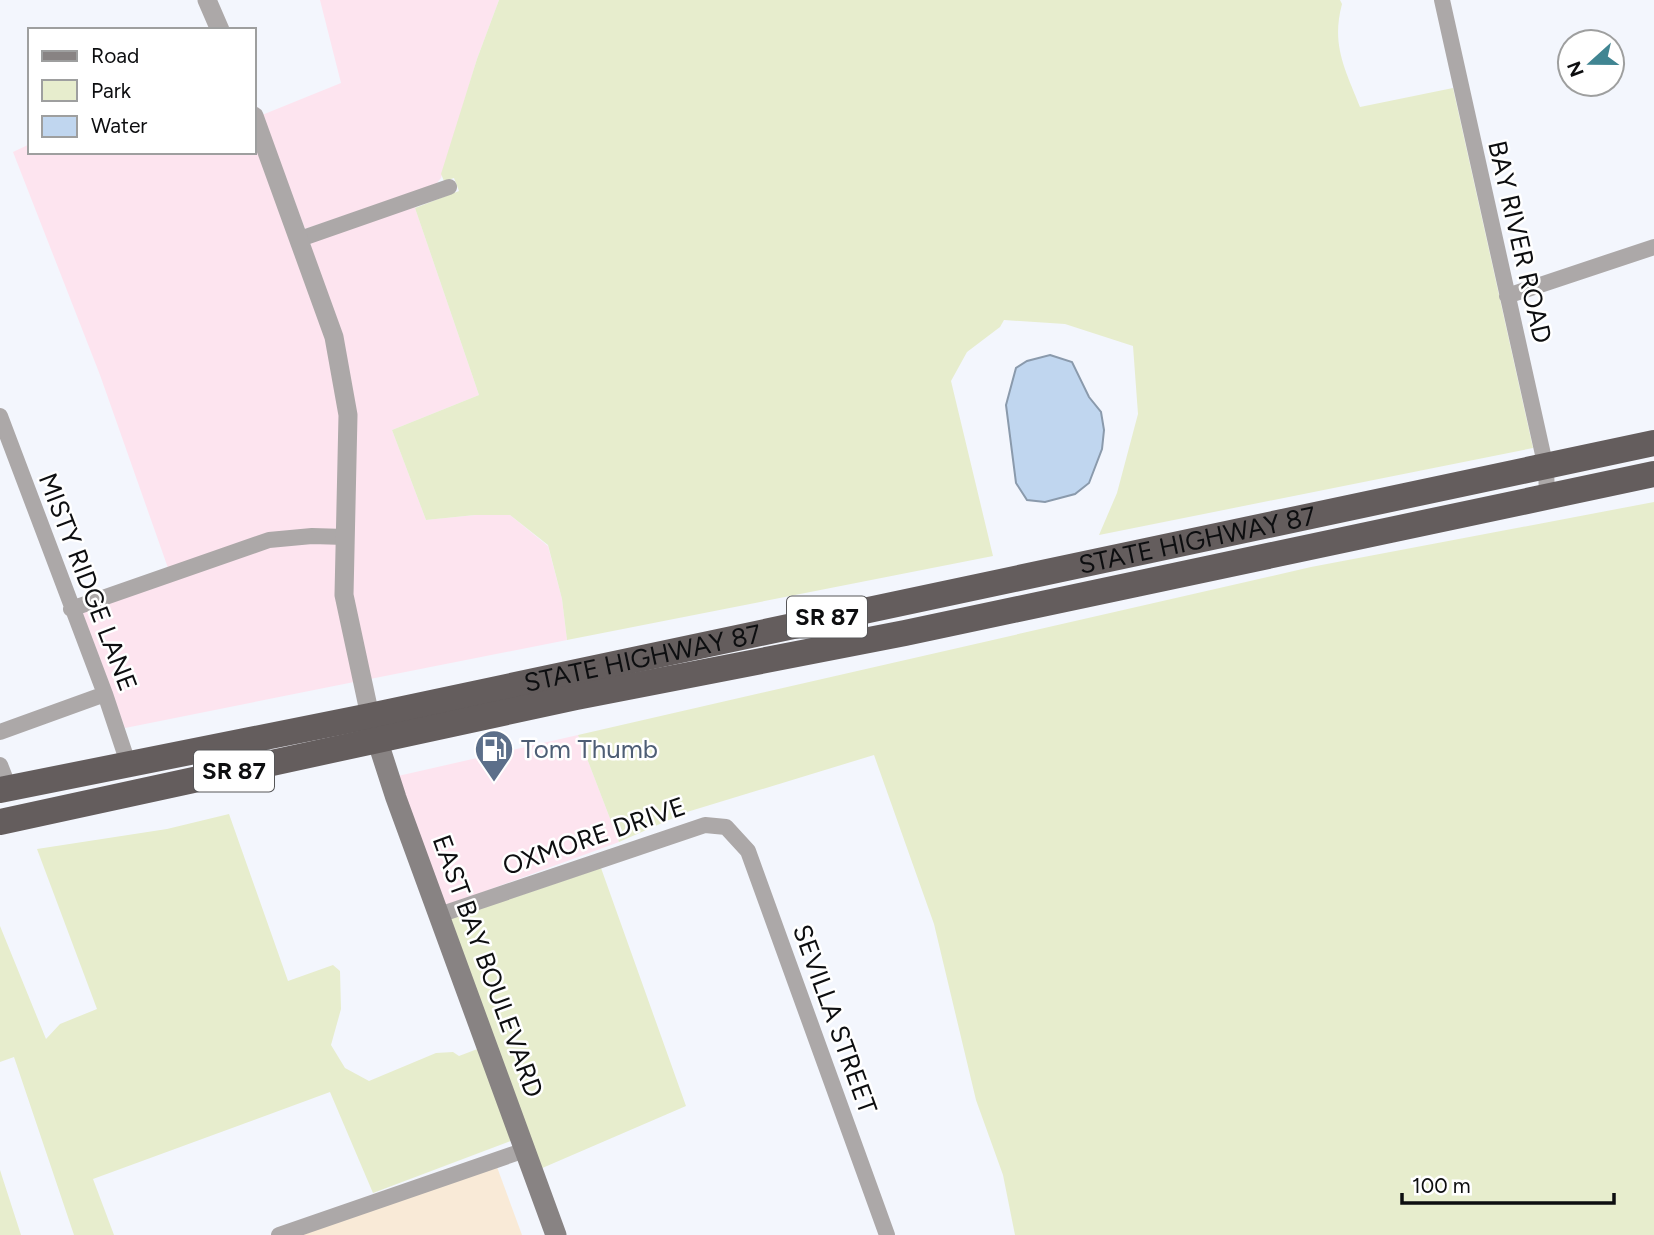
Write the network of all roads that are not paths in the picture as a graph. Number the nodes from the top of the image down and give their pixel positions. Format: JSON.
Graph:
{"nodes":[{"id":1,"x":207,"y":0,"type":"edge"},
{"id":2,"x":1442,"y":0,"type":"edge"},
{"id":3,"x":219,"y":28,"type":"edge"},
{"id":4,"x":256,"y":121,"type":"edge"},
{"id":5,"x":449,"y":187,"type":"dead end"},
{"id":6,"x":300,"y":239,"type":"junction"},
{"id":7,"x":1654,"y":247,"type":"edge"},
{"id":8,"x":1507,"y":296,"type":"junction"},
{"id":9,"x":0,"y":416,"type":"edge"},
{"id":10,"x":1654,"y":443,"type":"edge"},
{"id":11,"x":1546,"y":468,"type":"junction"},
{"id":12,"x":1654,"y":474,"type":"edge"},
{"id":13,"x":1547,"y":496,"type":"junction"},
{"id":14,"x":345,"y":537,"type":"junction"},
{"id":15,"x":71,"y":609,"type":"junction"},
{"id":16,"x":105,"y":694,"type":"junction"},
{"id":17,"x":374,"y":728,"type":"junction"},
{"id":18,"x":0,"y":732,"type":"edge"},
{"id":19,"x":129,"y":766,"type":"junction"},
{"id":20,"x":3,"y":781,"type":"edge"},
{"id":21,"x":0,"y":821,"type":"edge"},
{"id":22,"x":726,"y":827,"type":"joint"},
{"id":23,"x":439,"y":915,"type":"junction"},
{"id":24,"x":525,"y":1150,"type":"junction"},
{"id":25,"x":279,"y":1235,"type":"edge"},
{"id":26,"x":556,"y":1235,"type":"edge"},
{"id":27,"x":887,"y":1235,"type":"edge"}],
"edges":[{"from":1,"to":3,"type":"street"},
{"from":2,"to":8,"type":"street","name":"BAY RIVER ROAD"},
{"from":4,"to":6,"type":"street"},
{"from":5,"to":6,"type":"street"},
{"from":6,"to":14,"type":"street"},
{"from":7,"to":8,"type":"street"},
{"from":8,"to":11,"type":"street","name":"BAY RIVER ROAD"},
{"from":9,"to":15,"type":"street","name":"MISTY RIDGE LANE"},
{"from":10,"to":11,"type":"highway","name":"STATE HIGHWAY 87","number":"SR 87"},
{"from":11,"to":13,"type":"street","name":"BAY RIVER ROAD"},
{"from":11,"to":17,"type":"highway","name":"STATE HIGHWAY 87","number":"SR 87"},
{"from":12,"to":13,"type":"highway","number":"SR 87"},
{"from":13,"to":17,"type":"highway","number":"SR 87"},
{"from":14,"to":15,"type":"street"},
{"from":14,"to":17,"type":"street"},
{"from":15,"to":16,"type":"street","name":"MISTY RIDGE LANE"},
{"from":16,"to":18,"type":"street"},
{"from":16,"to":19,"type":"street","name":"MISTY RIDGE LANE"},
{"from":17,"to":19,"type":"highway","name":"STATE HIGHWAY 87","number":"SR 87"},
{"from":17,"to":21,"type":"highway","number":"SR 87"},
{"from":17,"to":23,"type":"main road","name":"EAST BAY BOULEVARD"},
{"from":19,"to":20,"type":"highway","name":"STATE HIGHWAY 87","number":"SR 87"},
{"from":22,"to":23,"type":"street","name":"OXMORE DRIVE"},
{"from":22,"to":27,"type":"street","name":"SEVILLA STREET"},
{"from":23,"to":24,"type":"main road","name":"EAST BAY BOULEVARD"},
{"from":24,"to":25,"type":"street"},
{"from":24,"to":26,"type":"main road","name":"EAST BAY BOULEVARD"}]}
